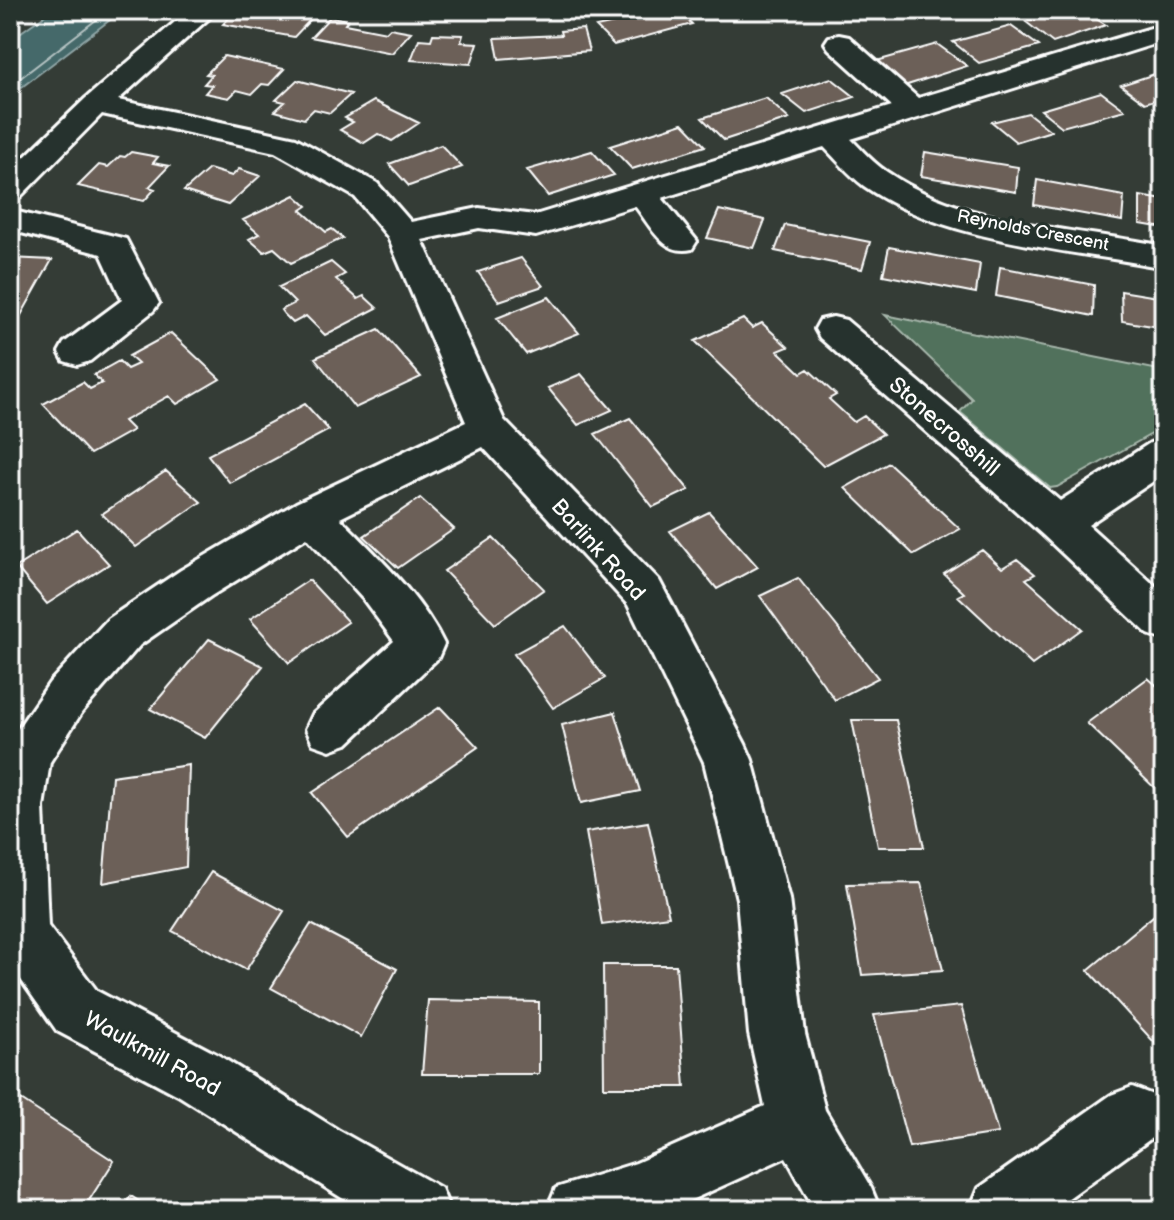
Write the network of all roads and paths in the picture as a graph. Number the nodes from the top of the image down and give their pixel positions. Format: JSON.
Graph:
{"nodes":[{"id":1,"x":205,"y":10,"type":"edge"},
{"id":2,"x":1164,"y":32,"type":"edge"},
{"id":3,"x":839,"y":43,"type":"dead end"},
{"id":4,"x":96,"y":104,"type":"junction"},
{"id":5,"x":912,"y":109,"type":"junction"},
{"id":6,"x":831,"y":136,"type":"junction"},
{"id":7,"x":10,"y":189,"type":"edge"},
{"id":8,"x":643,"y":195,"type":"junction"},
{"id":9,"x":10,"y":220,"type":"edge"},
{"id":10,"x":403,"y":234,"type":"junction"},
{"id":11,"x":680,"y":241,"type":"dead end"},
{"id":12,"x":1164,"y":257,"type":"edge"},
{"id":13,"x":833,"y":329,"type":"dead end"},
{"id":14,"x":77,"y":352,"type":"dead end"},
{"id":15,"x":488,"y":428,"type":"junction"},
{"id":16,"x":1164,"y":454,"type":"edge"},
{"id":17,"x":311,"y":514,"type":"junction"},
{"id":18,"x":1058,"y":523,"type":"junction"},
{"id":19,"x":1164,"y":621,"type":"edge"},
{"id":20,"x":330,"y":729,"type":"dead end"},
{"id":21,"x":14,"y":808,"type":"edge"},
{"id":22,"x":1132,"y":1116,"type":"dead end"},
{"id":23,"x":798,"y":1121,"type":"junction"},
{"id":24,"x":642,"y":1201,"type":"edge"},
{"id":25,"x":419,"y":1210,"type":"edge"},
{"id":26,"x":578,"y":1210,"type":"edge"},
{"id":27,"x":849,"y":1210,"type":"edge"},
{"id":28,"x":1001,"y":1210,"type":"edge"}],
"edges":[{"from":1,"to":4,"type":"street"},
{"from":2,"to":5,"type":"street"},
{"from":3,"to":5,"type":"street"},
{"from":4,"to":7,"type":"street"},
{"from":4,"to":10,"type":"street","name":"Barlink Road"},
{"from":5,"to":6,"type":"street"},
{"from":6,"to":8,"type":"street"},
{"from":6,"to":12,"type":"street","name":"Reynolds Crescent"},
{"from":8,"to":10,"type":"street"},
{"from":8,"to":11,"type":"street"},
{"from":9,"to":14,"type":"street"},
{"from":10,"to":15,"type":"street","name":"Barlink Road"},
{"from":13,"to":18,"type":"street","name":"Stonecrosshill"},
{"from":15,"to":17,"type":"street","name":"Waulkmill Road"},
{"from":15,"to":23,"type":"street","name":"Barlink Road"},
{"from":16,"to":18,"type":"street"},
{"from":17,"to":20,"type":"street"},
{"from":17,"to":21,"type":"street","name":"Waulkmill Road"},
{"from":18,"to":19,"type":"street","name":"Stonecrosshill"},
{"from":21,"to":25,"type":"street","name":"Waulkmill Road"},
{"from":22,"to":28,"type":"street"},
{"from":23,"to":24,"type":"street"},
{"from":23,"to":27,"type":"street","name":"Barlink Road"},
{"from":24,"to":26,"type":"street"}]}
